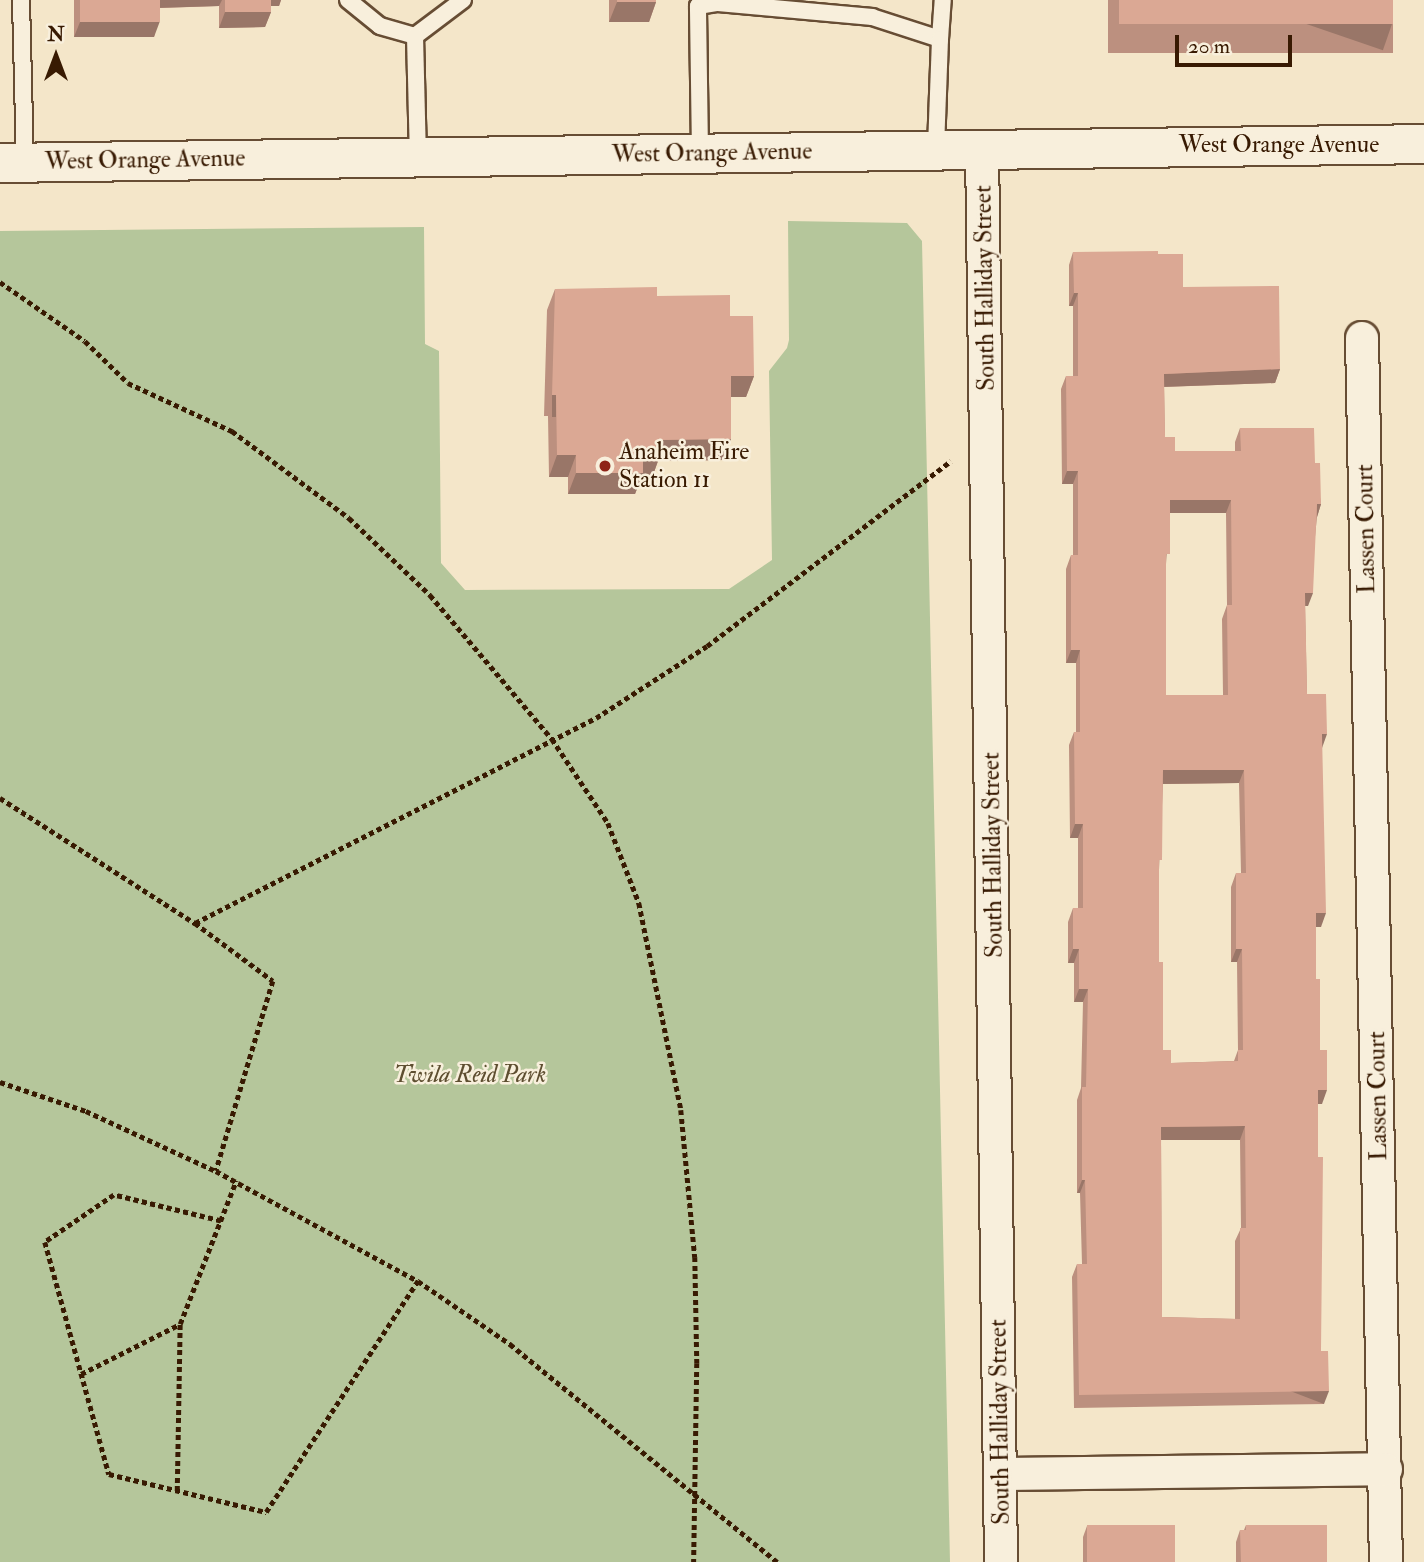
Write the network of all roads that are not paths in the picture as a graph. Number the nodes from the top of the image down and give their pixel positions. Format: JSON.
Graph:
{"nodes":[{"id":1,"x":22,"y":0,"type":"edge"},
{"id":2,"x":348,"y":0,"type":"edge"},
{"id":3,"x":463,"y":0,"type":"edge"},
{"id":4,"x":943,"y":0,"type":"edge"},
{"id":5,"x":415,"y":36,"type":"junction"},
{"id":6,"x":940,"y":38,"type":"junction"},
{"id":7,"x":1424,"y":144,"type":"edge"},
{"id":8,"x":982,"y":148,"type":"junction"},
{"id":9,"x":936,"y":149,"type":"junction"},
{"id":10,"x":700,"y":153,"type":"junction"},
{"id":11,"x":418,"y":157,"type":"junction"},
{"id":12,"x":12,"y":162,"type":"edge"},
{"id":13,"x":1362,"y":338,"type":"dead end"},
{"id":14,"x":1386,"y":1469,"type":"junction"},
{"id":15,"x":1001,"y":1475,"type":"junction"},
{"id":16,"x":1001,"y":1562,"type":"edge"},
{"id":17,"x":1386,"y":1562,"type":"edge"}],
"edges":[{"from":1,"to":12,"type":"lane"},
{"from":2,"to":5,"type":"lane"},
{"from":3,"to":5,"type":"lane"},
{"from":4,"to":6,"type":"lane"},
{"from":5,"to":11,"type":"lane"},
{"from":6,"to":9,"type":"lane"},
{"from":6,"to":10,"type":"lane"},
{"from":7,"to":8,"type":"street","name":"West Orange Avenue"},
{"from":8,"to":9,"type":"street","name":"West Orange Avenue"},
{"from":8,"to":15,"type":"street","name":"South Halliday Street"},
{"from":9,"to":10,"type":"street","name":"West Orange Avenue"},
{"from":10,"to":11,"type":"street","name":"West Orange Avenue"},
{"from":11,"to":12,"type":"street","name":"West Orange Avenue"},
{"from":13,"to":14,"type":"street","name":"Lassen Court"},
{"from":14,"to":15,"type":"street"},
{"from":14,"to":17,"type":"street","name":"Lassen Court"},
{"from":15,"to":16,"type":"street","name":"South Halliday Street"}]}
